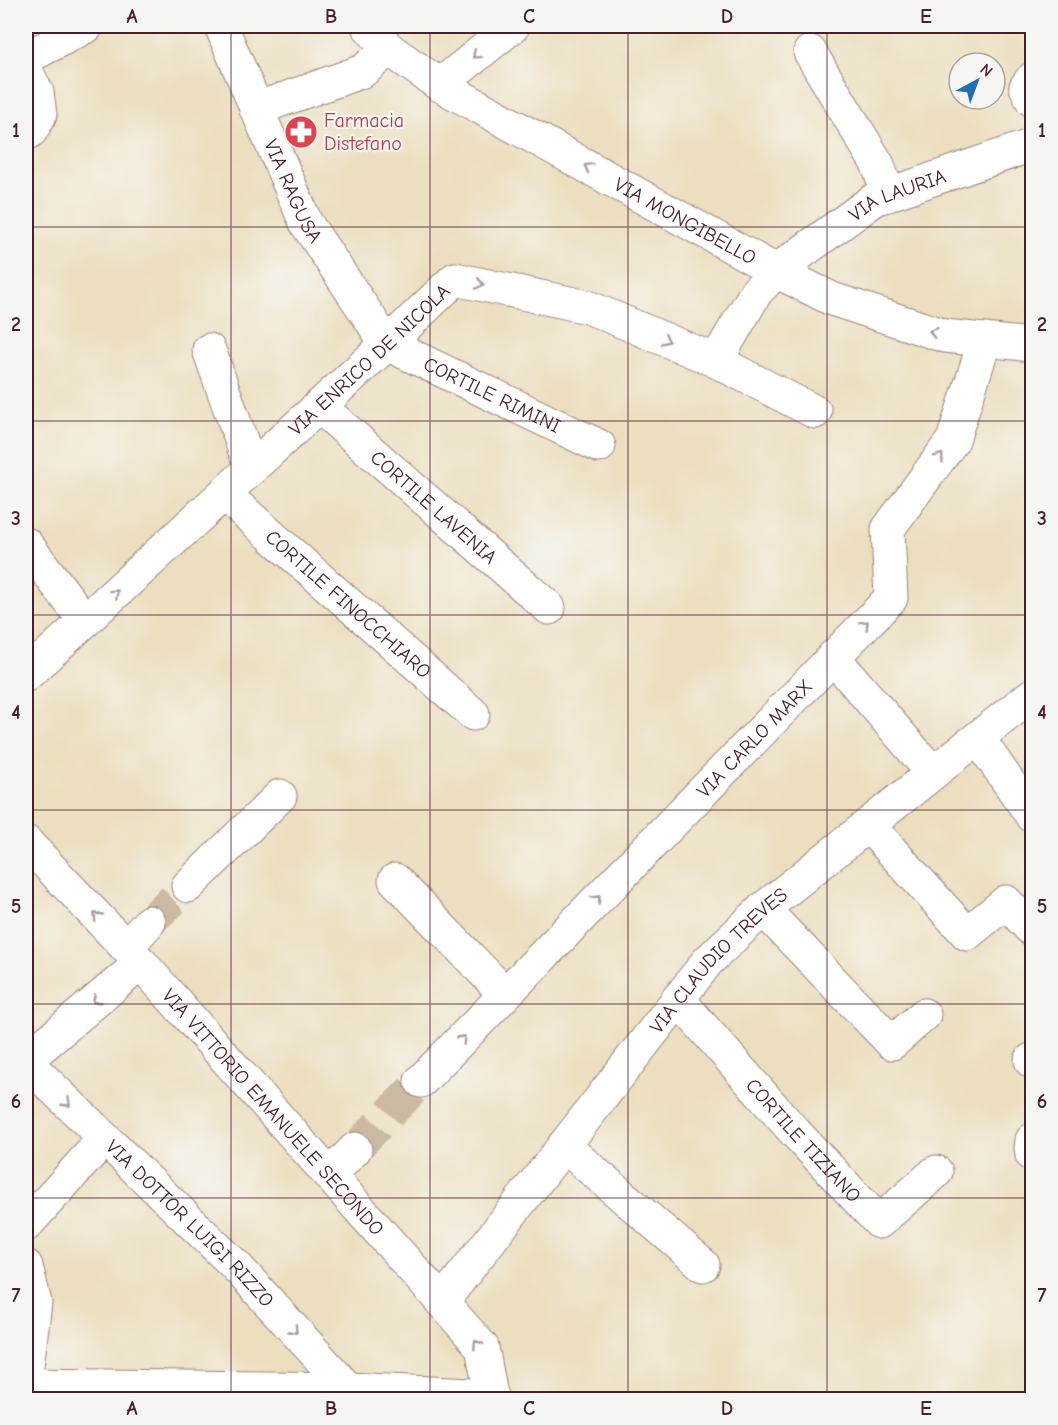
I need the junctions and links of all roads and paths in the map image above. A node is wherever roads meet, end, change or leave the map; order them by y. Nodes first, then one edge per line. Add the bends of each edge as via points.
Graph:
1 (87, 26) edge
2 (221, 26) edge
3 (513, 26) edge
4 (378, 37) edge
5 (810, 52) dead end
6 (26, 58) edge
7 (26, 71) edge
8 (1032, 79) edge
9 (440, 85) junction
10 (1032, 100) edge
11 (256, 109) junction
12 (26, 134) edge
13 (1032, 145) edge
14 (888, 195) junction
15 (776, 271) junction
16 (985, 340) junction
17 (387, 344) junction
18 (1032, 345) edge
19 (209, 350) dead end
20 (716, 361) junction
21 (319, 406) junction
22 (816, 412) dead end
23 (598, 446) dead end
24 (251, 468) junction
25 (224, 494) junction
26 (26, 544) edge
27 (549, 608) dead end
28 (84, 621) junction
29 (833, 657) junction
30 (26, 675) edge
31 (1032, 694) edge
32 (473, 714) dead end
33 (978, 738) junction
34 (933, 773) junction
35 (280, 796) dead end
36 (1032, 816) edge
37 (868, 825) junction
38 (26, 842) edge
39 (395, 880) dead end
40 (188, 886) tunnel mouth
41 (763, 909) junction
42 (149, 922) tunnel mouth
43 (1032, 930) edge
44 (134, 955) junction
45 (505, 994) junction
46 (678, 999) junction
47 (924, 1015) dead end
48 (26, 1061) edge
49 (421, 1081) tunnel mouth
50 (104, 1139) junction
51 (1032, 1140) edge
52 (564, 1146) junction
53 (355, 1149) tunnel mouth
54 (1032, 1155) edge
55 (936, 1172) dead end
56 (330, 1175) junction
57 (26, 1226) edge
58 (703, 1265) dead end
59 (26, 1266) edge
60 (442, 1302) junction
61 (36, 1386) edge
62 (348, 1389) junction
63 (418, 1396) edge
64 (495, 1398) edge

1 - 6 street
2 - 11 street, VIA RAGUSA
3 -> 9 street
4 - 9 street, VIA MONGIBELLO
4 - 11 street via 363,71
5 - 14 street via 878,165
7 - 12 street via 37,92 40,115
8 - 10 street via 1026,87
15 -> 9 street, VIA MONGIBELLO
11 - 17 street, VIA RAGUSA via 306,223
13 - 14 street, VIA LAURIA
14 - 15 street, VIA LAURIA via 875,199
16 -> 15 street, VIA MONGIBELLO via 945,336 832,299
15 - 20 street via 756,292
16 - 18 street, VIA MONGIBELLO
29 -> 16 street, VIA CARLO MARX via 891,598 888,529 953,440
17 -> 20 street, VIA ENRICO DE NICOLA via 455,279 588,307
17 - 21 street, VIA ENRICO DE NICOLA
17 - 23 street, CORTILE RIMINI
19 - 24 street
20 - 22 street
21 - 24 street, VIA ENRICO DE NICOLA
21 - 27 street, CORTILE LAVENIA
24 - 25 street, VIA ENRICO DE NICOLA
28 -> 25 street, VIA ENRICO DE NICOLA
25 - 32 street, CORTILE FINOCCHIARO
26 - 28 street
28 - 30 street, VIA ENRICO DE NICOLA
29 - 34 street
45 -> 29 street, VIA CARLO MARX
31 - 33 street, VIA CLAUDIO TREVES
33 - 34 street, VIA CLAUDIO TREVES
33 - 36 street
34 - 37 street, VIA CLAUDIO TREVES
35 - 40 street
37 - 41 street, VIA CLAUDIO TREVES
37 - 43 street via 967,934 1006,902
44 -> 38 street, VIA VITTORIO EMANUELE SECONDO
39 - 45 street
41 - 46 street, VIA CLAUDIO TREVES via 708,961
41 - 47 street via 892,1043
42 - 44 street
44 -> 48 street
44 - 56 street, VIA VITTORIO EMANUELE SECONDO
49 -> 45 street, VIA CARLO MARX
46 - 52 street, VIA CLAUDIO TREVES
46 - 55 street, CORTILE TIZIANO via 879,1222
48 -> 50 street, VIA DOTTOR LUIGI RIZZO
50 - 57 street
50 -> 62 street, VIA DOTTOR LUIGI RIZZO via 236,1266
51 - 54 street
52 - 58 street
52 - 60 street, VIA CLAUDIO TREVES
53 - 56 street
56 - 60 street, VIA VITTORIO EMANUELE SECONDO
59 - 61 street via 35,1303
64 -> 60 street, VIA VITTORIO EMANUELE SECONDO via 482,1347
61 - 62 street
62 - 63 street
63 - 64 street

